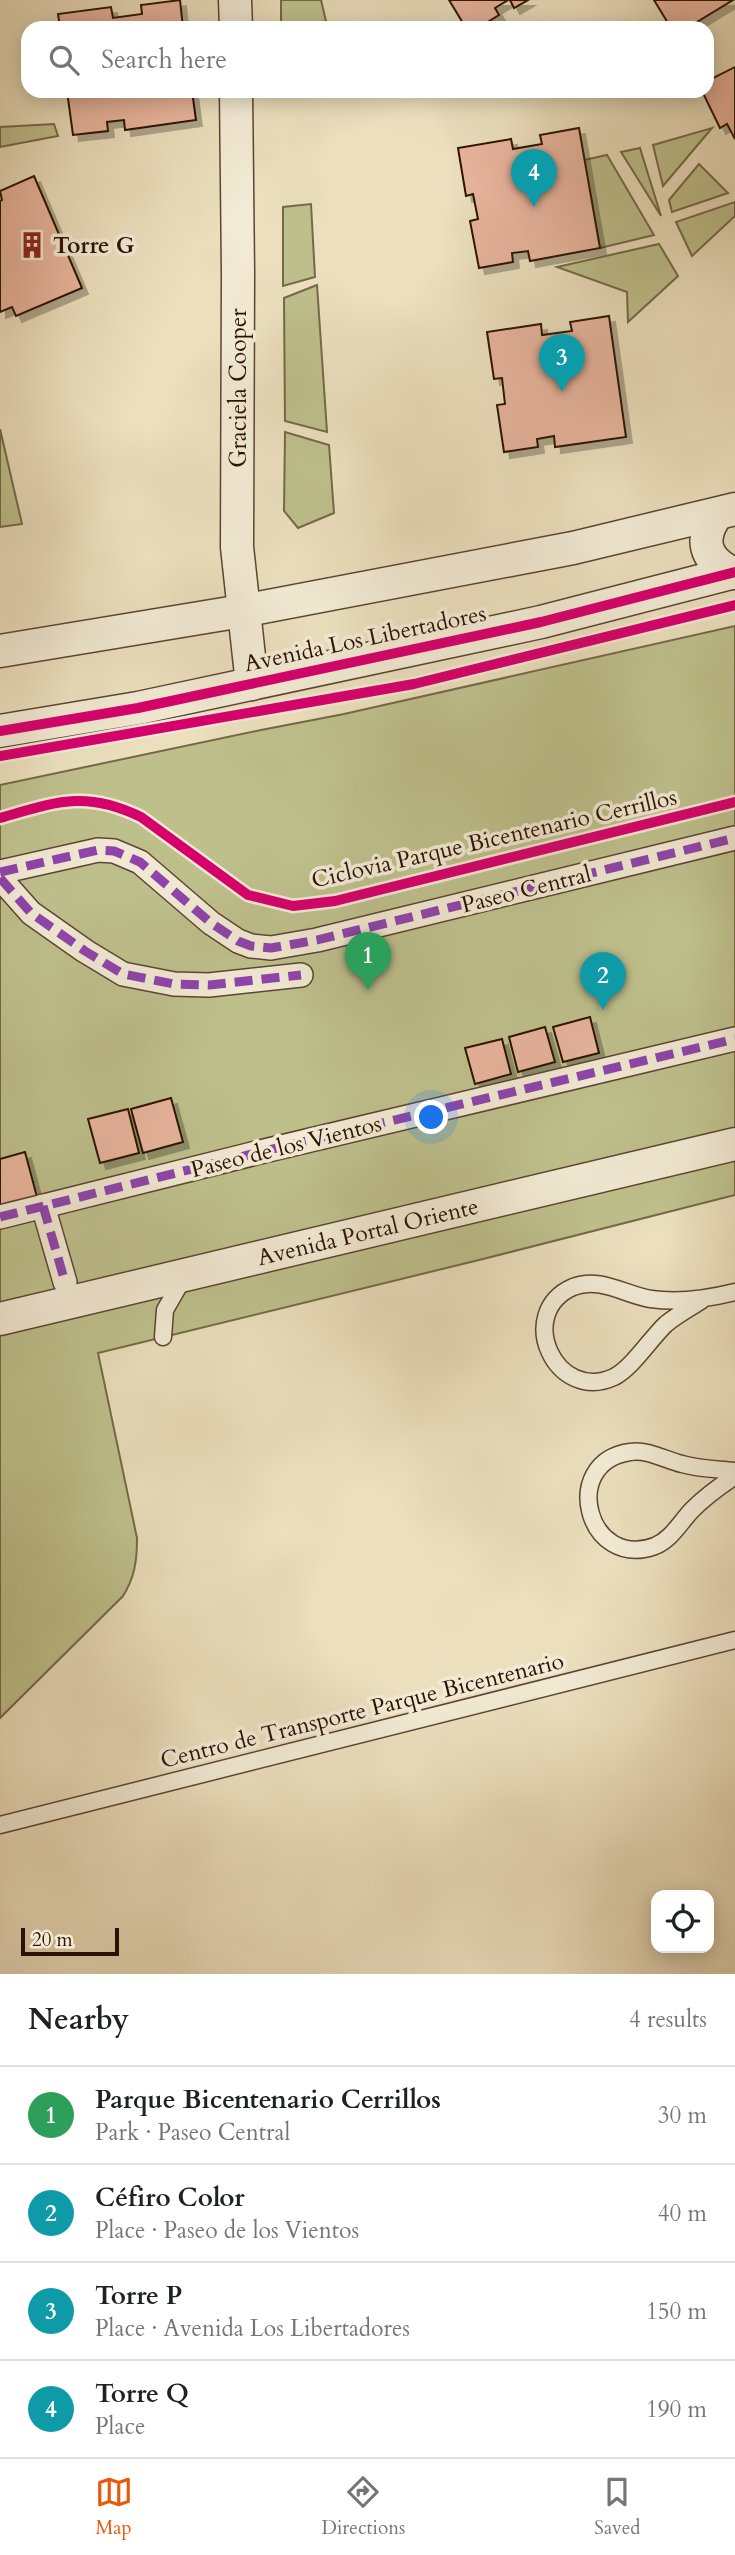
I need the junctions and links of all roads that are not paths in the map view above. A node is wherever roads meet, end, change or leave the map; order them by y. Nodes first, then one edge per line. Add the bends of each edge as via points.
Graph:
1 (235, 0) edge
2 (236, 21) edge
3 (236, 98) edge
4 (726, 511) edge
5 (733, 572) edge
6 (242, 611) junction
7 (0, 651) edge
8 (252, 684) junction
9 (0, 730) edge
10 (735, 838) edge
11 (0, 872) edge
12 (0, 878) edge
13 (301, 975) dead end
14 (735, 1039) edge
15 (735, 1144) edge
16 (43, 1206) junction
17 (0, 1217) edge
18 (185, 1275) junction
19 (65, 1282) dead end
20 (735, 1292) edge
21 (702, 1300) junction
22 (0, 1319) edge
23 (163, 1337) dead end
24 (735, 1473) edge
25 (735, 1640) edge
26 (0, 1825) edge

1 - 2 street
3 - 6 street, Graciela Cooper via 237,547
4 - 5 street via 708,526 706,538 708,553 717,566
4 - 6 street via 573,548
5 - 8 street, Avenida Los Libertadores via 541,622
6 - 7 street
6 - 8 street, Graciela Cooper
8 - 9 street, Avenida Los Libertadores
10 - 11 street, Paseo Central via 271,948 238,941 140,862 114,851 98,850
12 - 13 street via 31,913 123,974 209,985
14 - 16 street, Paseo de los Vientos
15 - 18 street, Avenida Portal Oriente
16 - 17 street, Paseo de los Vientos
16 - 19 street
18 - 22 street, Avenida Portal Oriente
18 - 23 lane via 164,1310
20 - 21 lane
21 - 21 lane via 651,1299 602,1284 572,1287 550,1308 544,1338 548,1353 569,1375 584,1381 614,1377 667,1324
24 - 24 lane via 646,1452 616,1456 594,1477 588,1506 592,1521 607,1539 627,1548 658,1545
25 - 26 lane, Centro de Transporte Parque Bicentenario

